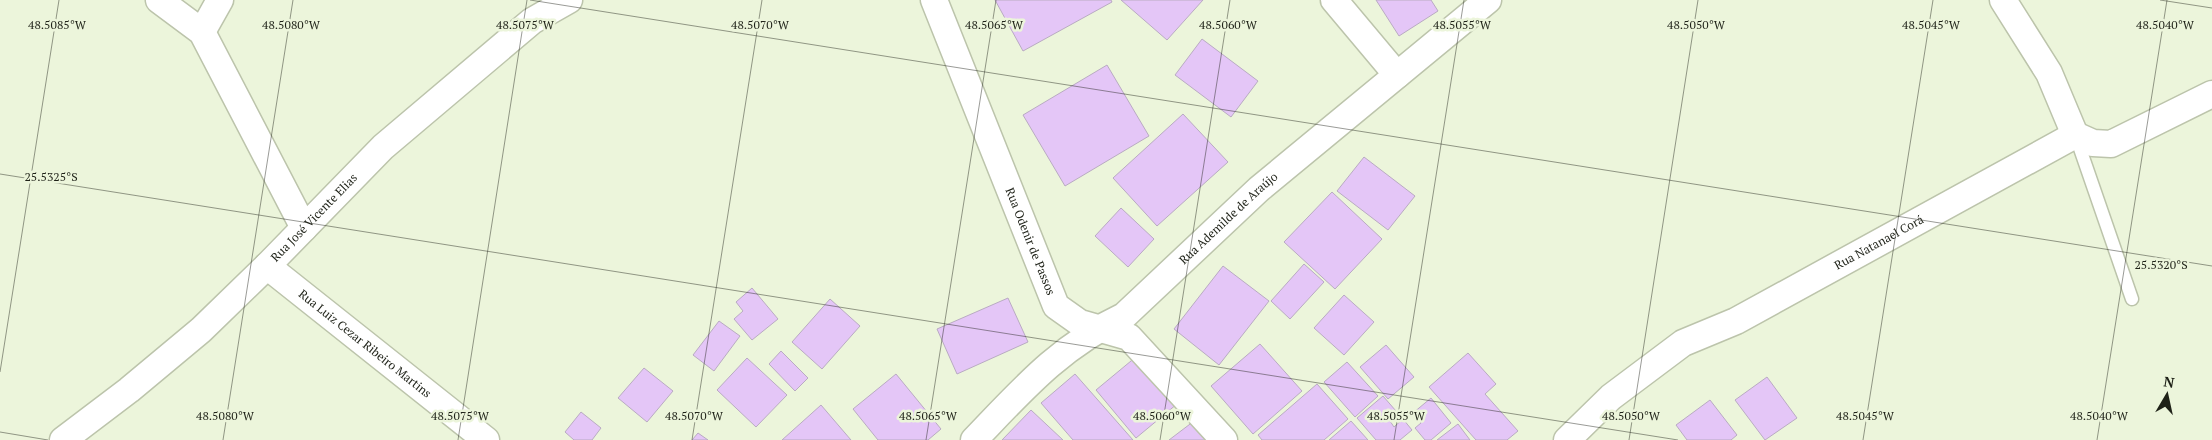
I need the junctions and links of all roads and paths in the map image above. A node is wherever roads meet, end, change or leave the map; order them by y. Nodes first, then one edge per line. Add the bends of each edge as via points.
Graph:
1 (159, 0) edge
2 (220, 0) edge
3 (569, 0) edge
4 (934, 0) edge
5 (1334, 0) edge
6 (1488, 0) edge
7 (2003, 0) edge
8 (202, 32) junction
9 (1397, 75) junction
10 (2212, 94) edge
11 (2075, 135) junction
12 (304, 228) junction
13 (267, 266) junction
14 (2132, 299) dead end
15 (1099, 328) junction
16 (63, 440) edge
17 (486, 440) edge
18 (974, 440) edge
19 (1224, 440) edge
20 (1567, 440) edge

1 - 8 street
2 - 8 street
3 - 12 street, Rua José Vicente Elias via 532,21 383,147
4 - 15 street, Rua Odenir de Passos via 1056,306 1080,323
5 - 9 street
6 - 9 street, Rua Ademilde de Araújo
7 - 11 street via 2049,73
8 - 12 street
9 - 15 street, Rua Ademilde de Araújo via 1259,189 1124,316
10 - 11 street via 2111,144 2093,143
11 - 14 lane
11 - 20 street, Rua Natanael Corá via 1736,321 1683,343 1611,397
12 - 13 street, Rua José Vicente Elias
13 - 16 street, Rua José Vicente Elias via 200,330
13 - 17 street, Rua Luiz Cezar Ribeiro Martins
15 - 18 street, Rua Ademilde de Araújo via 1074,343 1041,371
15 - 19 street, Rua Odenir de Passos via 1129,338

